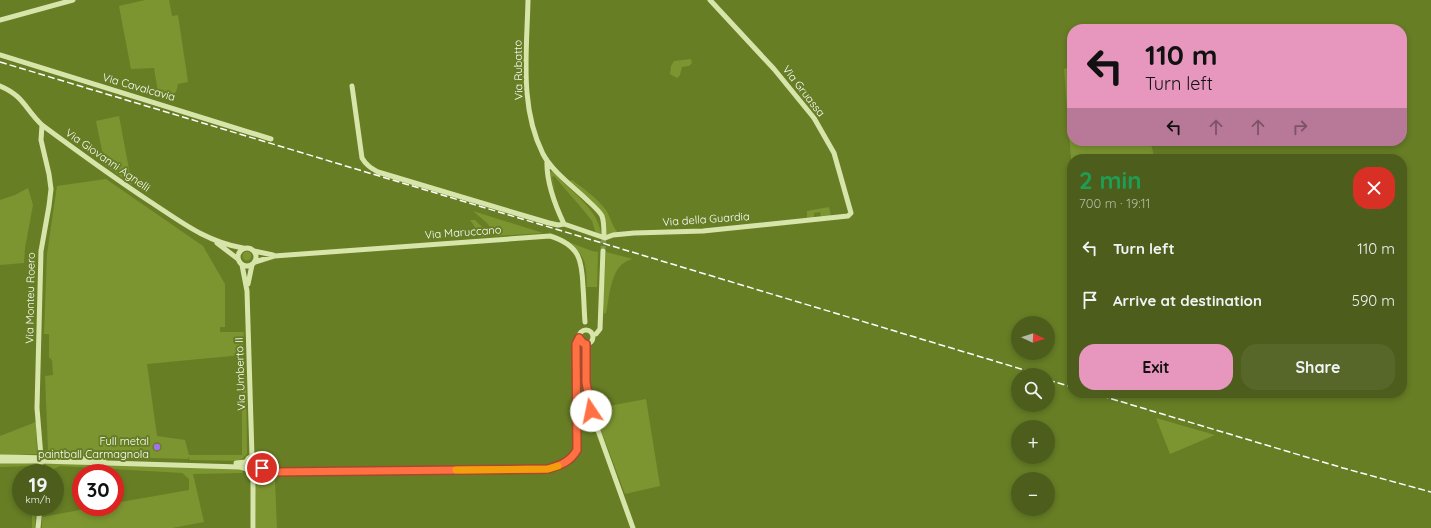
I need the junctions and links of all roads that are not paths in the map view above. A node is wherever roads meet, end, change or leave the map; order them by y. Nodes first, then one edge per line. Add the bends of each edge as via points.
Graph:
1 (73, 0) edge
2 (528, 0) edge
3 (710, 0) edge
4 (0, 20) edge
5 (0, 55) edge
6 (0, 86) edge
7 (352, 86) dead end
8 (42, 125) junction
9 (271, 139) dead end
10 (547, 160) junction
11 (851, 214) joint
12 (564, 224) junction
13 (604, 234) tunnel mouth
14 (213, 240) junction
15 (243, 248) junction
16 (254, 251) junction
17 (603, 251) tunnel mouth
18 (274, 256) junction
19 (238, 259) junction
20 (253, 264) junction
21 (242, 265) junction
22 (248, 291) junction
23 (585, 322) dead end
24 (592, 335) junction
25 (579, 338) junction
26 (586, 344) junction
27 (252, 456) junction
28 (0, 457) edge
29 (41, 459) junction
30 (0, 461) edge
31 (246, 462) junction
32 (41, 464) edge
33 (262, 468) junction
34 (247, 469) junction
35 (253, 472) junction
36 (39, 516) edge
37 (38, 528) edge
38 (253, 528) edge
39 (634, 528) edge

1 - 4 street
2 - 10 street, Via Rubatto via 527,98 537,138
3 - 11 street, Via Gruassa via 774,69 814,118 834,152
5 - 9 street, Via Cavalcavia
6 - 8 street, Via Giovanni Agnelli via 24,102
7 - 12 street, Via della Guardia via 365,164 378,172 549,223
8 - 14 street, Via Giovanni Agnelli via 109,174 198,233
8 - 29 street, Via Monteu Roero via 41,140 51,189 40,251 37,408
10 - 12 street via 549,182
10 - 13 street, Via Rubatto via 598,210
11 - 12 street, Via della Guardia via 728,229 634,233 604,238
14 - 15 street, Via Giovanni Agnelli
14 - 19 street, Via Giovanni Agnelli
15 - 16 street
15 - 19 street
16 - 18 street, Via Maruccano
16 - 20 street via 257,257
17 - 24 street via 600,329
18 - 20 street, Via Maruccano
18 - 23 street, Via Maruccano via 550,236 568,244 576,251 581,262
19 - 21 street
20 - 21 street
20 - 22 street, Via Umberto II
21 - 22 street, Via Umberto II
22 - 27 street, Via Umberto II
24 - 25 street via 585,330
24 - 26 street via 590,343
25 - 26 street
25 - 33 street via 576,344 577,450 561,465 548,469 273,472
26 - 39 street via 586,382 591,411
27 - 31 street
27 - 33 street via 259,458
28 - 29 street
29 - 30 street
29 - 31 street
29 - 32 street, Via Monteu Roero
29 - 34 street
31 - 34 street
33 - 35 street
34 - 35 street
35 - 38 street
36 - 37 street

